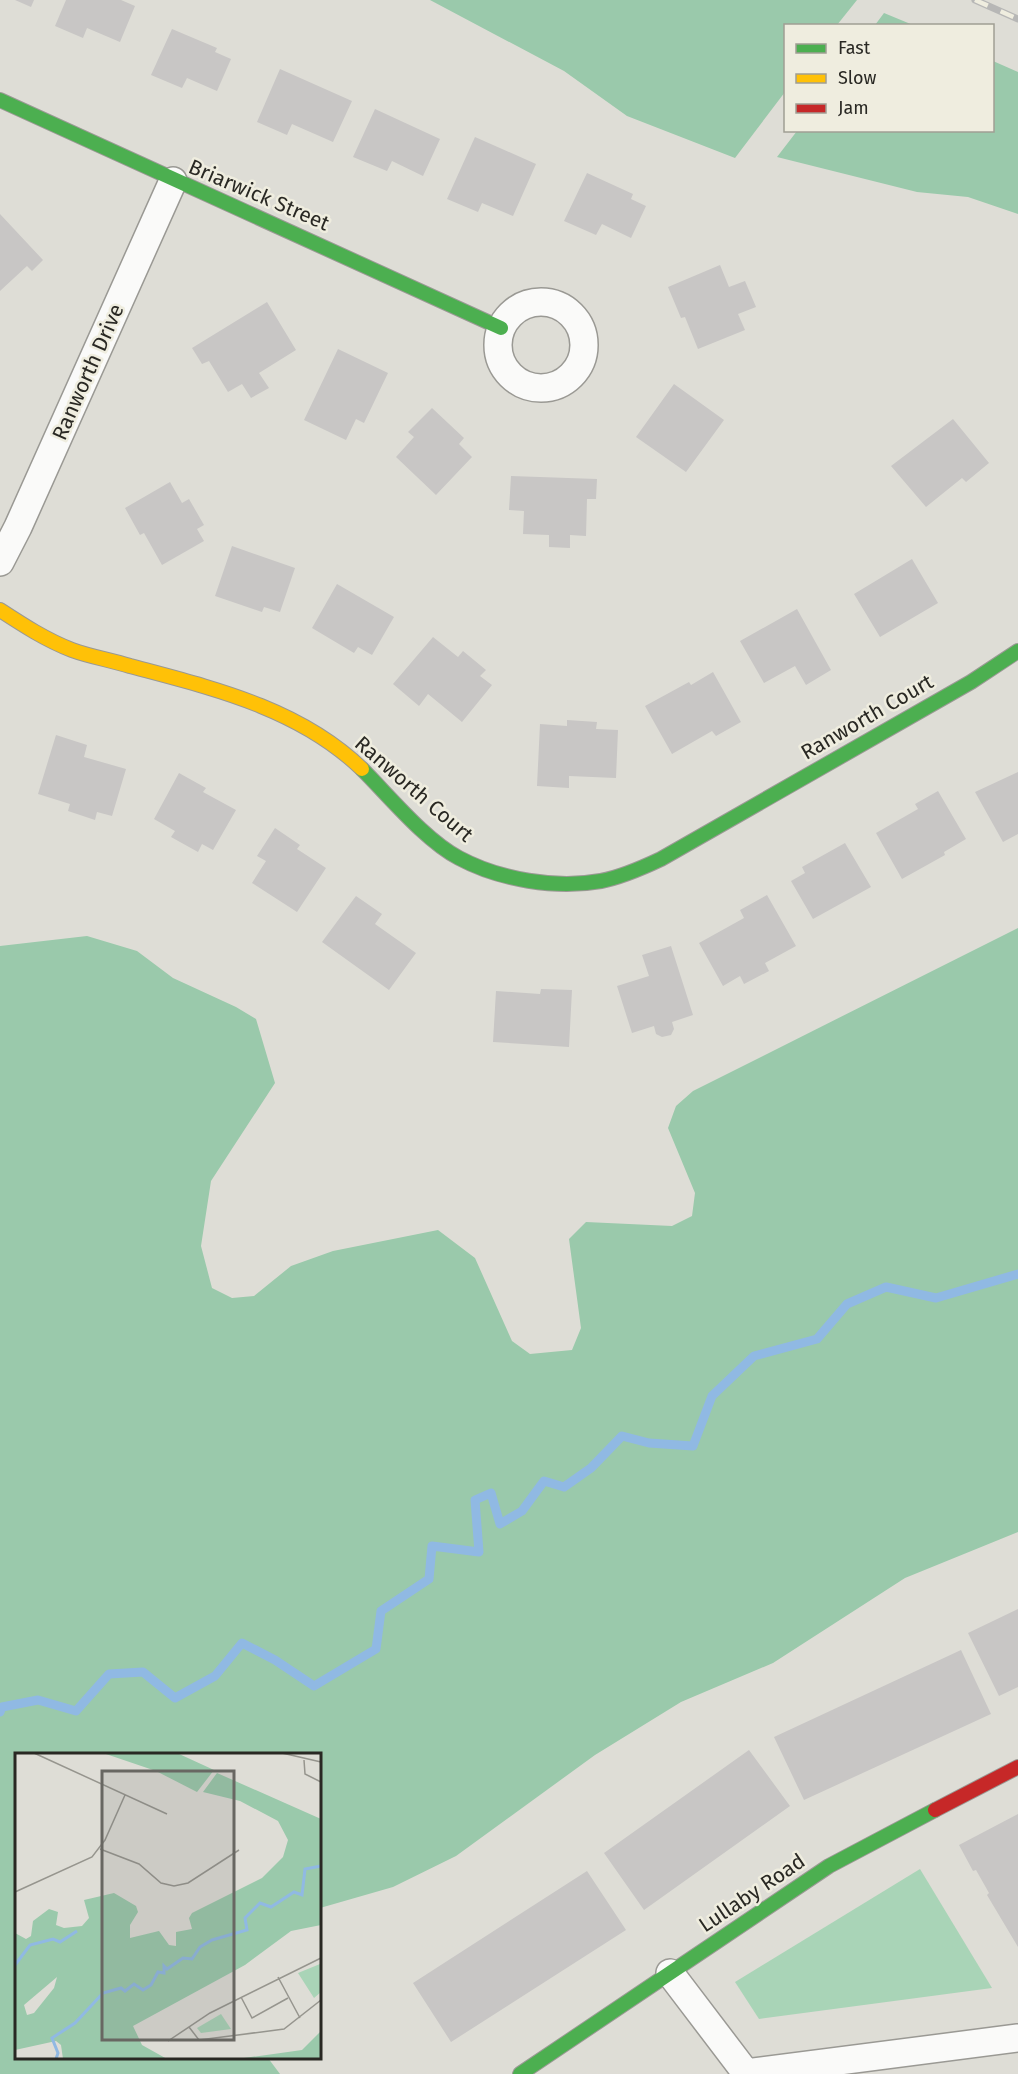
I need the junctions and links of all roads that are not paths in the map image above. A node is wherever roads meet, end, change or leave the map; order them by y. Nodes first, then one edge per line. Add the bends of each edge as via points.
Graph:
1 (0, 100) edge
2 (173, 181) junction
3 (501, 328) dead end
4 (0, 561) edge
5 (0, 610) edge
6 (1018, 651) edge
7 (1018, 1767) edge
8 (670, 1973) junction
9 (1018, 2038) edge
10 (520, 2074) edge

1 - 2 street, Briarwick Street
2 - 3 street, Briarwick Street
2 - 4 street, Ranworth Drive
5 - 6 street, Ranworth Court via 73,650 204,684 283,716 349,757 458,858 504,875 552,884 601,881 661,859 971,682
7 - 8 street, Lullaby Road via 829,1866
8 - 9 street via 746,2073
8 - 10 street, Lullaby Road

